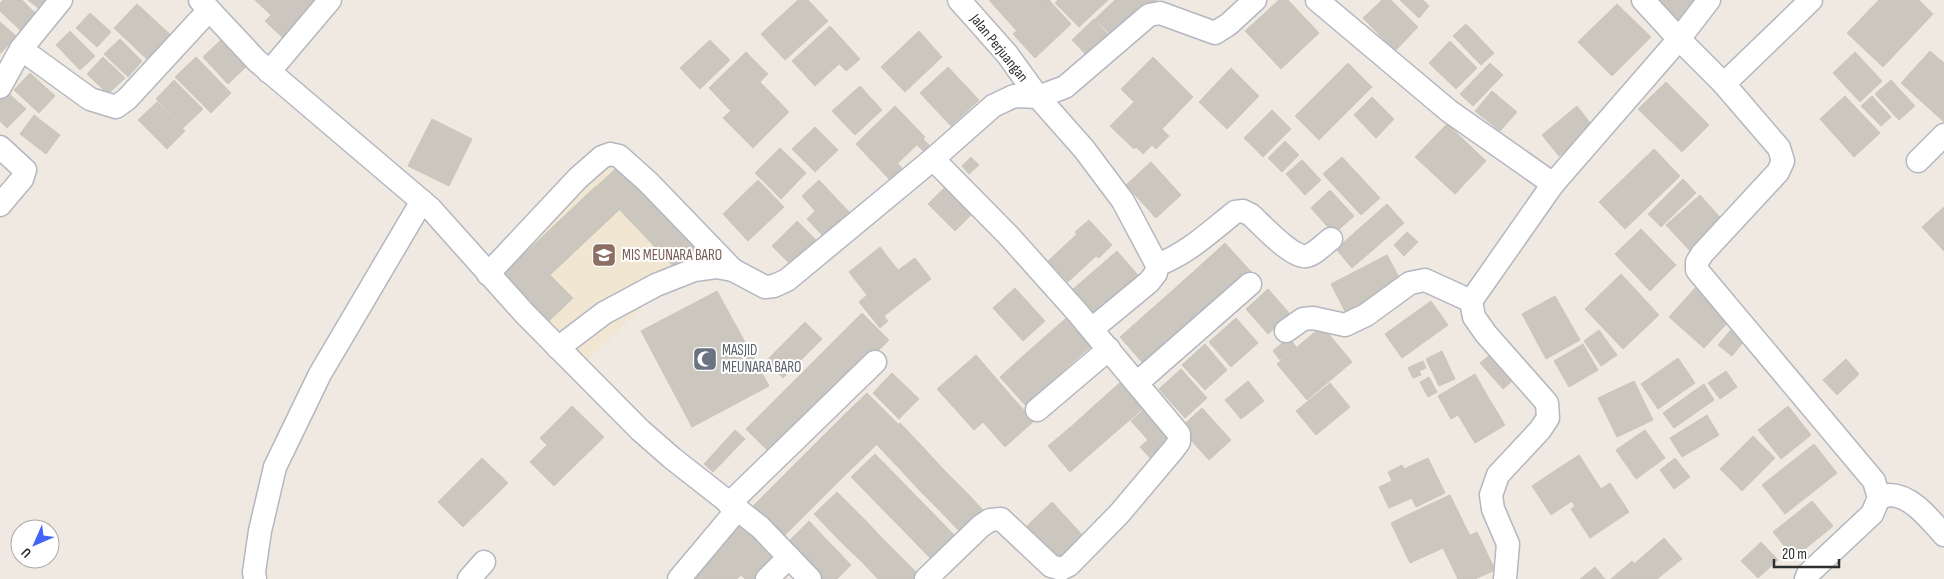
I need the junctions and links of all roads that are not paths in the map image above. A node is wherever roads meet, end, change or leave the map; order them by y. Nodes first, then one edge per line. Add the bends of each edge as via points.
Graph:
1 (61, 0) edge
2 (330, 0) edge
3 (959, 0) edge
4 (1255, 0) edge
5 (1317, 0) edge
6 (1643, 0) edge
7 (1709, 0) edge
8 (1811, 0) edge
9 (205, 5) edge
10 (1679, 40) junction
11 (21, 49) junction
12 (269, 72) junction
13 (1724, 84) junction
14 (0, 87) edge
15 (1038, 98) junction
16 (1944, 135) edge
17 (0, 147) edge
18 (933, 159) junction
19 (1918, 161) dead end
20 (1553, 184) junction
21 (0, 205) edge
22 (432, 212) junction
23 (1331, 239) dead end
24 (1157, 265) junction
25 (733, 270) junction
26 (488, 274) junction
27 (1250, 284) dead end
28 (1471, 301) junction
29 (1092, 329) junction
30 (1286, 331) dead end
31 (558, 348) junction
32 (1109, 349) junction
33 (875, 362) dead end
34 (1137, 383) junction
35 (1037, 410) dead end
36 (1879, 498) junction
37 (733, 507) junction
38 (1944, 535) edge
39 (789, 557) junction
40 (484, 562) dead end
41 (255, 579) edge
42 (469, 579) edge
43 (679, 579) edge
44 (767, 579) edge
45 (810, 579) edge
46 (926, 579) edge
47 (1505, 579) edge
48 (1806, 579) edge

1 - 11 street
2 - 12 street
3 - 15 street, Jalan Perjuangan via 1007,54
4 - 15 street via 1215,33 1160,13 1150,15 1065,87
5 - 20 street via 1448,111
6 - 10 street
7 - 10 street
8 - 13 street
9 - 11 street via 127,99 116,107 90,99
9 - 12 street
10 - 13 street
10 - 20 street
11 - 14 street
12 - 22 street
13 - 36 street via 1779,148 1782,161 1778,172 1702,254 1697,270 1874,481
15 - 18 street via 1014,96 993,106
15 - 24 street, Jalan Perjuangan via 1084,149 1123,201
16 - 19 street
17 - 21 street via 25,170 22,179
18 - 25 street via 787,280 765,287
18 - 29 street via 1009,236
20 - 28 street
22 - 26 street
22 - 41 street via 320,374 275,467 260,531
23 - 24 street via 1308,256 1301,257 1243,210 1235,212 1173,259
24 - 29 street via 1156,273 1149,282
25 - 26 street via 648,182 619,156 610,154 578,178
25 - 31 street via 716,266 694,270 656,285 604,313
26 - 31 street
27 - 34 street
28 - 30 street via 1425,280 1410,283 1366,315 1344,325 1303,319
28 - 47 street via 1474,317 1486,334 1547,403 1548,418 1498,475 1491,495 1493,509 1508,544
29 - 32 street
31 - 37 street via 640,430
32 - 34 street
32 - 35 street
33 - 37 street
34 - 46 street via 1179,434 1179,442 1119,514 1069,564 1061,569 1051,566 1001,519 990,520
36 - 38 street via 1890,495 1906,499
36 - 48 street via 1872,514
37 - 39 street via 760,527
37 - 43 street
39 - 44 street
39 - 45 street
40 - 42 street

